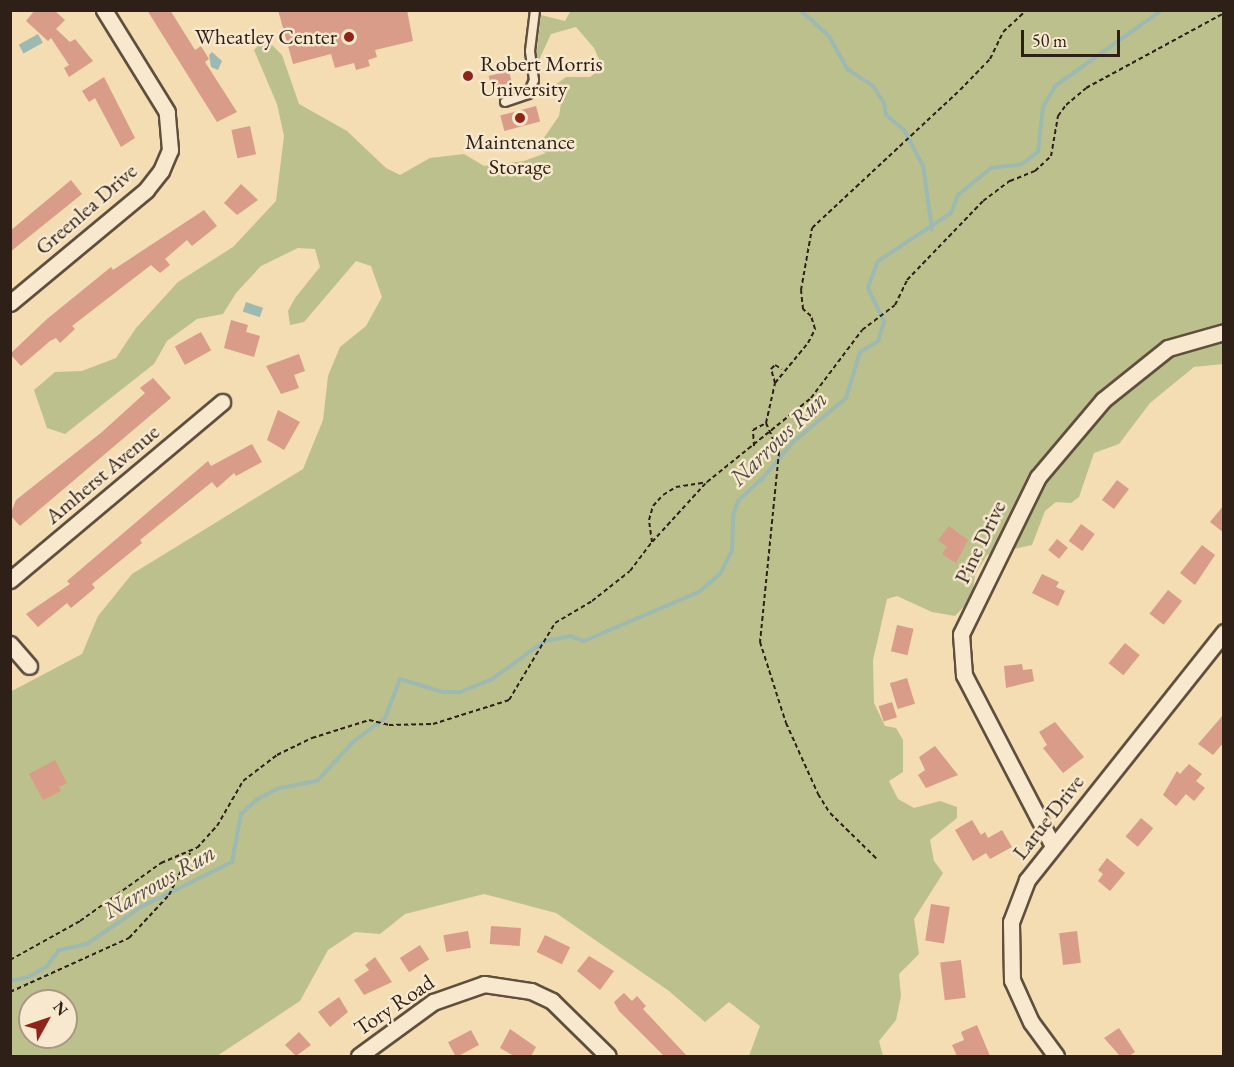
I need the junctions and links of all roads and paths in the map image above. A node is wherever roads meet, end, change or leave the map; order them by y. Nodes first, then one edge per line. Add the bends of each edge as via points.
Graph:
1 (104, 10) edge
2 (535, 10) edge
3 (1028, 10) edge
4 (1224, 13) edge
5 (505, 102) dead end
6 (10, 303) edge
7 (1224, 332) edge
8 (783, 371) junction
9 (775, 383) junction
10 (222, 402) dead end
11 (766, 423) junction
12 (772, 430) junction
13 (754, 446) junction
14 (707, 482) junction
15 (652, 543) junction
16 (10, 580) edge
17 (1224, 632) edge
18 (10, 644) edge
19 (29, 666) dead end
20 (1053, 846) junction
21 (190, 853) junction
22 (877, 859) dead end
23 (10, 960) edge
24 (10, 992) edge
25 (359, 1056) edge
26 (608, 1056) edge
27 (1056, 1056) edge

1 - 6 street, Greenlea Drive via 164,106 171,124 170,150 161,171 146,190
2 - 5 lane via 530,51 534,80 528,94
3 - 8 path via 1003,32 990,59 960,90 903,140 866,182 812,228 801,290 803,309 811,316 815,329 808,344
4 - 12 path via 1086,88 1066,105 1059,116 1051,156 1035,171 983,201 907,280 895,305 862,330 812,398
7 - 20 street, Pine Drive via 1168,348 1103,400 1038,477 961,634 964,675
8 - 9 path
8 - 9 path via 780,366 771,369
9 - 11 path
10 - 16 street, Amherst Avenue
11 - 12 path
11 - 13 path via 753,430
12 - 13 path
12 - 22 path via 779,452 778,474 760,642 786,723 818,794 830,813
13 - 14 path
14 - 15 path
14 - 15 path via 676,487 653,506 649,520
15 - 21 path via 630,572 555,623 509,700 433,724 389,725 369,720 312,738 263,763 243,781 217,826
17 - 20 street, Larue Drive
18 - 19 street
20 - 27 street, Larue Drive via 1027,880 1011,922 1009,951 1012,980 1031,1022
21 - 23 path via 161,863 80,921
21 - 24 path via 179,882 129,938
25 - 26 street, Tory Road via 433,1002 484,984 531,991 552,1001

